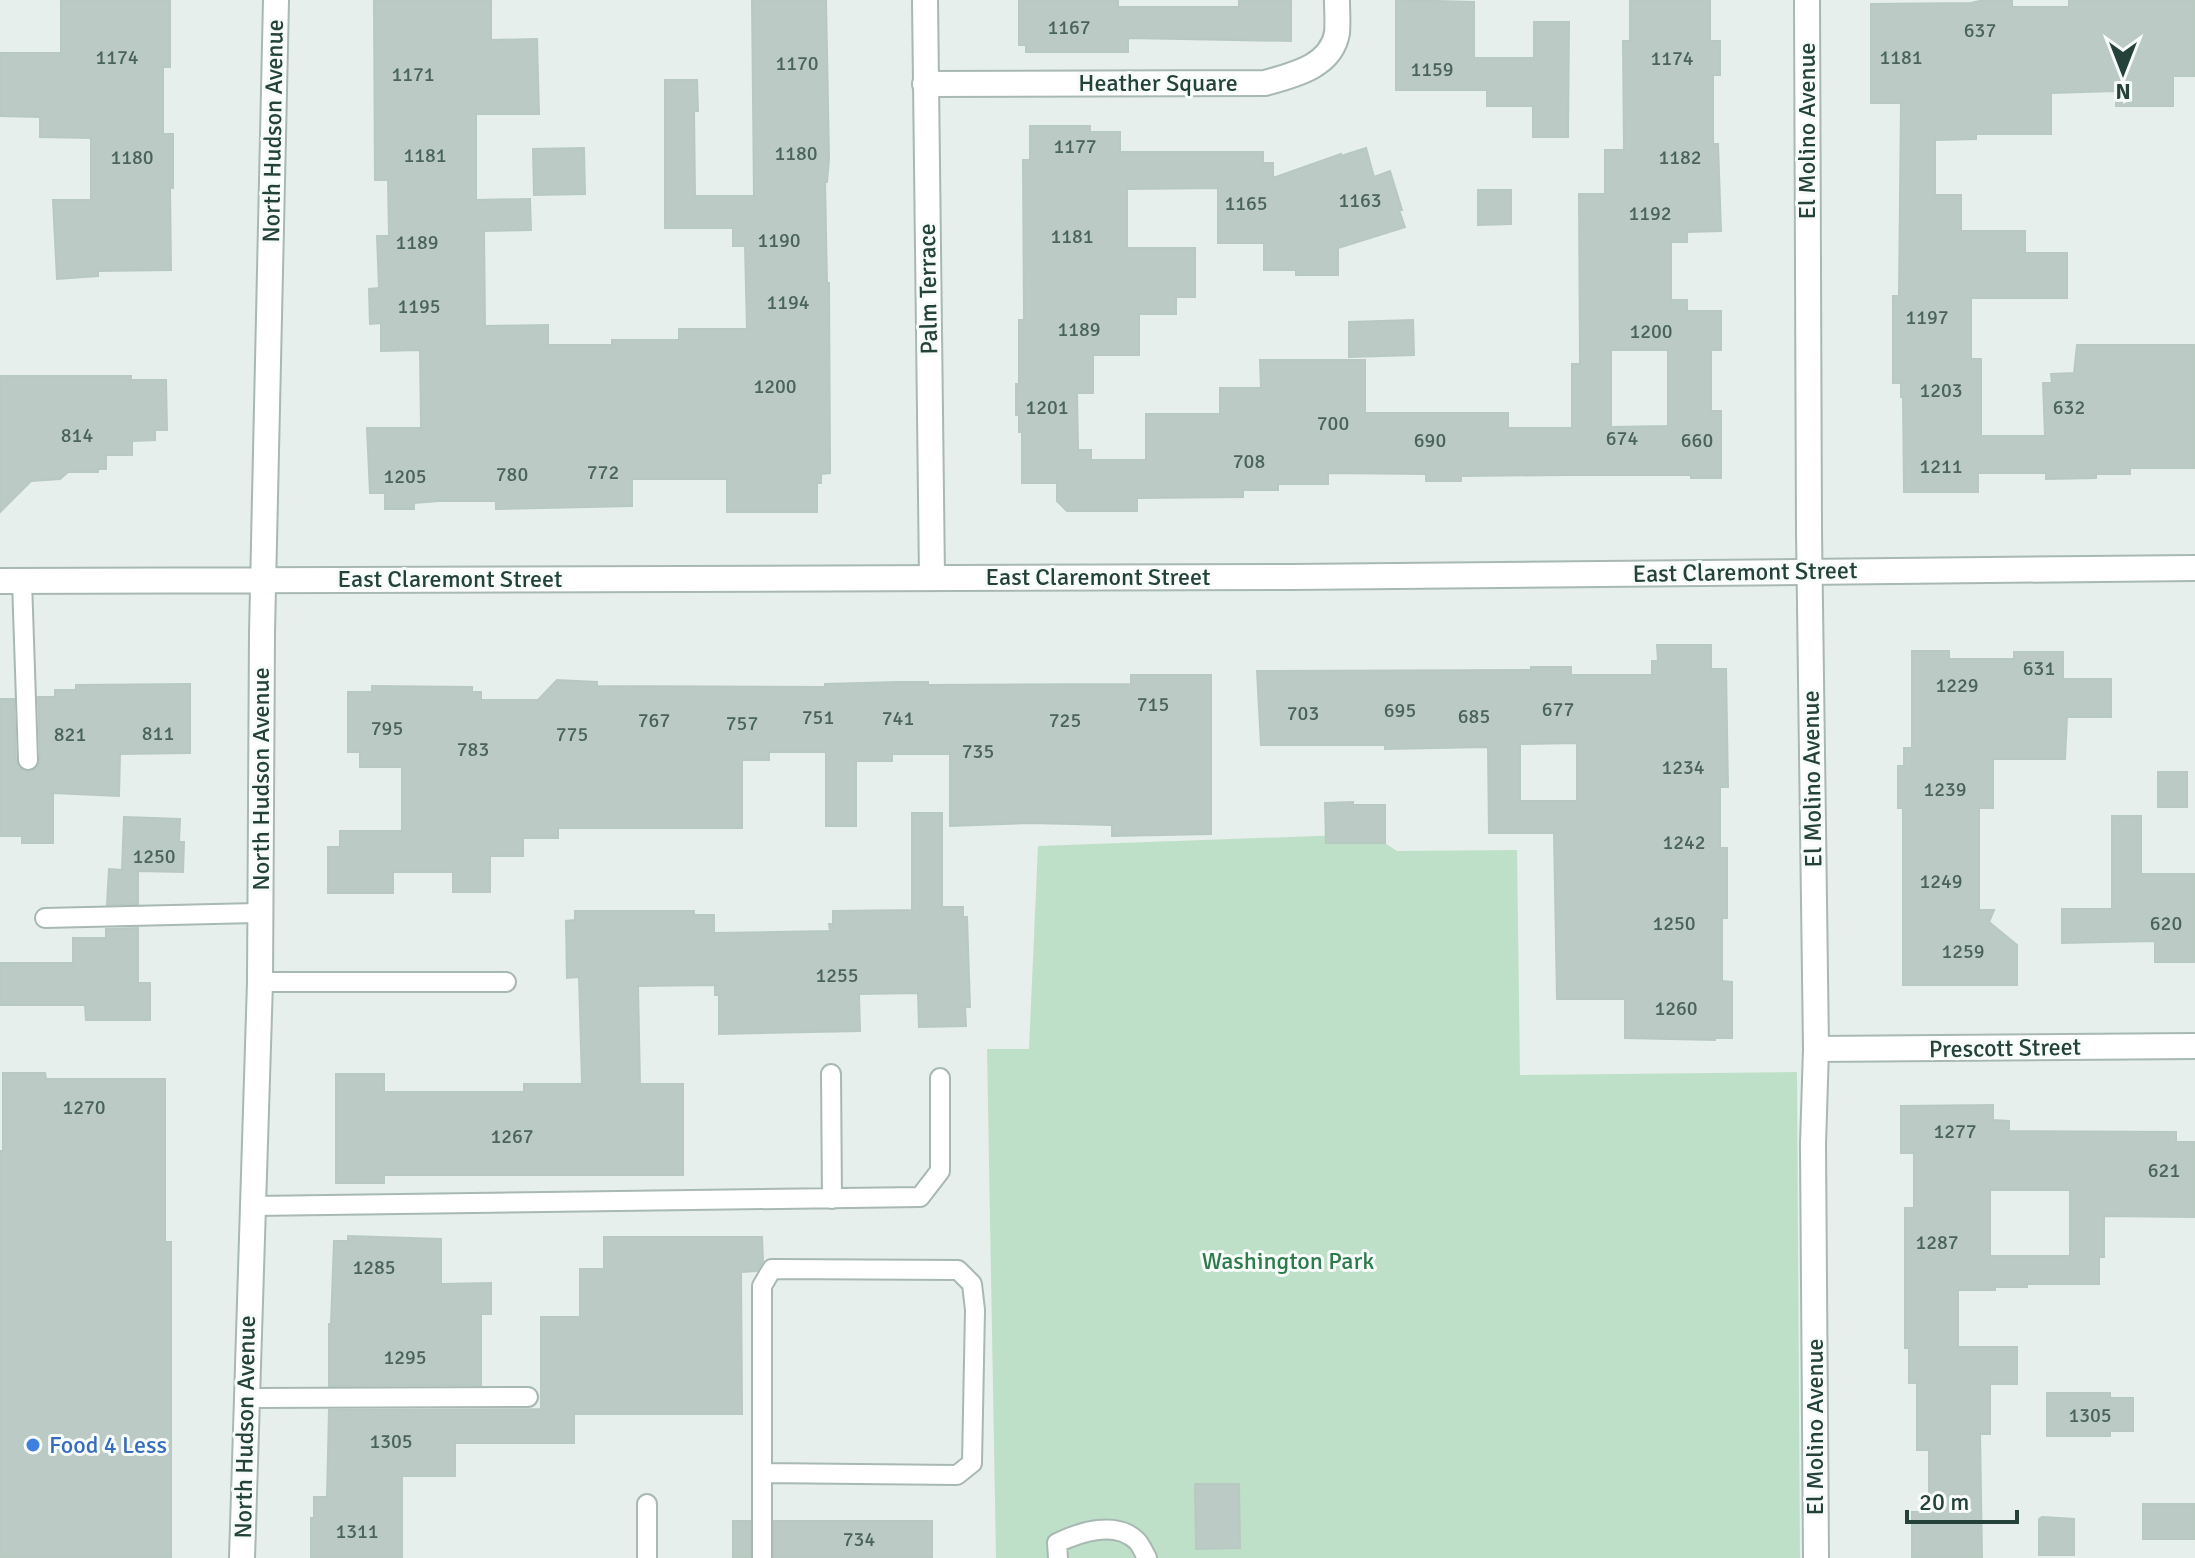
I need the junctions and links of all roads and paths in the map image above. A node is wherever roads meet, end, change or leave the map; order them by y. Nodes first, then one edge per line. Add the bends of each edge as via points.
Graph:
1 (276, 0) edge
2 (925, 0) edge
3 (1337, 0) edge
4 (1807, 0) edge
5 (925, 84) junction
6 (2195, 568) edge
7 (1810, 572) junction
8 (932, 578) junction
9 (264, 580) junction
10 (11, 581) edge
11 (28, 760) dead end
12 (260, 913) junction
13 (45, 918) dead end
14 (260, 982) junction
15 (506, 982) dead end
16 (2195, 1046) edge
17 (1816, 1049) junction
18 (831, 1074) dead end
19 (940, 1078) dead end
20 (832, 1199) junction
21 (251, 1206) junction
22 (528, 1397) dead end
23 (246, 1398) junction
24 (762, 1473) junction
25 (647, 1504) dead end
26 (242, 1558) edge
27 (647, 1558) edge
28 (762, 1558) edge
29 (1058, 1558) edge
30 (1147, 1558) edge
31 (1816, 1558) edge

1 - 9 street, North Hudson Avenue
2 - 5 street, Palm Terrace
3 - 5 street, Heather Square via 1337,35 1325,57 1303,73 1265,83
4 - 7 street, El Molino Avenue
5 - 8 street, Palm Terrace
6 - 7 street, East Claremont Street
7 - 8 street, East Claremont Street
7 - 17 street, El Molino Avenue
8 - 9 street, East Claremont Street
9 - 10 street, East Claremont Street
9 - 12 street, North Hudson Avenue
10 - 11 lane
12 - 13 lane
12 - 14 street, North Hudson Avenue
14 - 15 lane
14 - 21 street, North Hudson Avenue
16 - 17 street, Prescott Street
17 - 31 street, El Molino Avenue
18 - 20 lane
19 - 20 lane via 940,1171 920,1197
20 - 21 lane
21 - 23 street, North Hudson Avenue
22 - 23 lane
23 - 26 street, North Hudson Avenue
24 - 24 lane via 762,1286 772,1269 958,1270 972,1284 972,1463 957,1475
24 - 28 lane
25 - 27 lane
29 - 30 lane via 1057,1543 1094,1530 1137,1540

